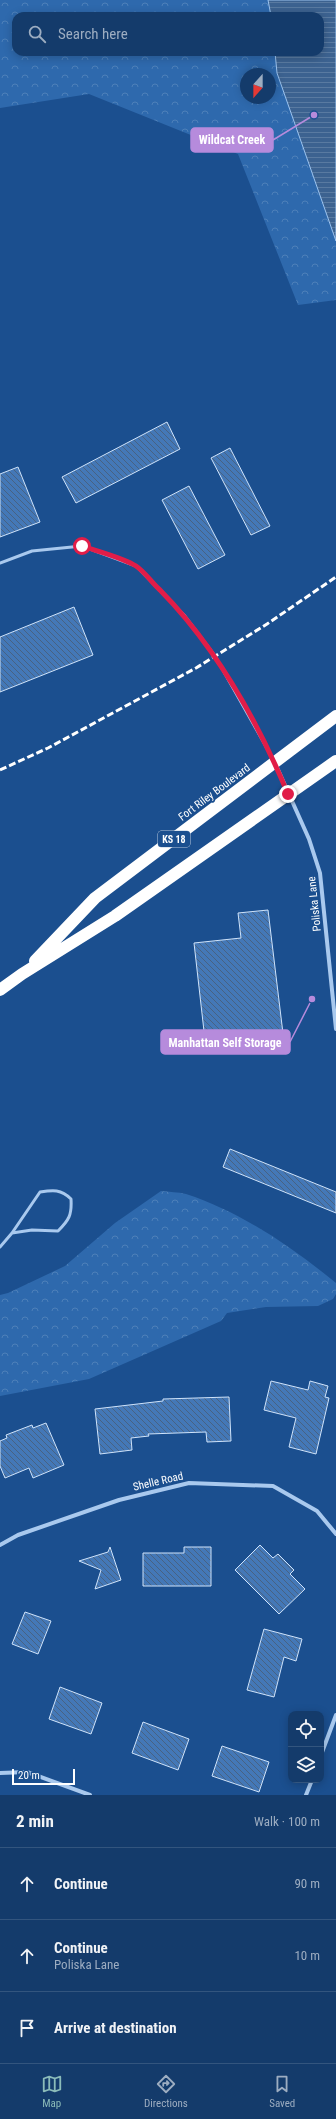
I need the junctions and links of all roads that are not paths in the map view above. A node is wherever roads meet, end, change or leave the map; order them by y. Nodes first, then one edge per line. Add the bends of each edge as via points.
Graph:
1 (0, 563) edge
2 (336, 716) edge
3 (336, 761) edge
4 (275, 763) junction
5 (288, 794) junction
6 (22, 974) junction
7 (0, 990) edge
8 (336, 1029) edge
9 (12, 1233) junction
10 (0, 1247) edge
11 (336, 1534) edge
12 (0, 1545) edge
13 (336, 1715) edge
14 (324, 1747) edge
15 (0, 1773) edge
16 (311, 1783) edge
17 (90, 1795) edge
18 (306, 1795) edge

1 - 4 lane via 32,551 82,546 136,566 184,615 215,656
2 - 4 highway, Fort Riley Boulevard / KS 18
3 - 5 highway, Fort Riley Boulevard / KS 18
4 - 5 street, Poliska Lane
4 - 6 highway, Fort Riley Boulevard / KS 18 via 95,898
5 - 6 highway, Fort Riley Boulevard / KS 18 via 115,916
5 - 8 street, Poliska Lane via 309,839 320,873
6 - 7 highway, Fort Riley Boulevard / KS 18
9 - 9 lane via 40,1192 64,1192 71,1199 72,1213 58,1231 32,1230
9 - 10 lane
11 - 12 street, Shelle Road via 317,1511 274,1486 189,1482 119,1500 18,1535
13 - 14 street
15 - 17 street via 27,1772
16 - 18 street

